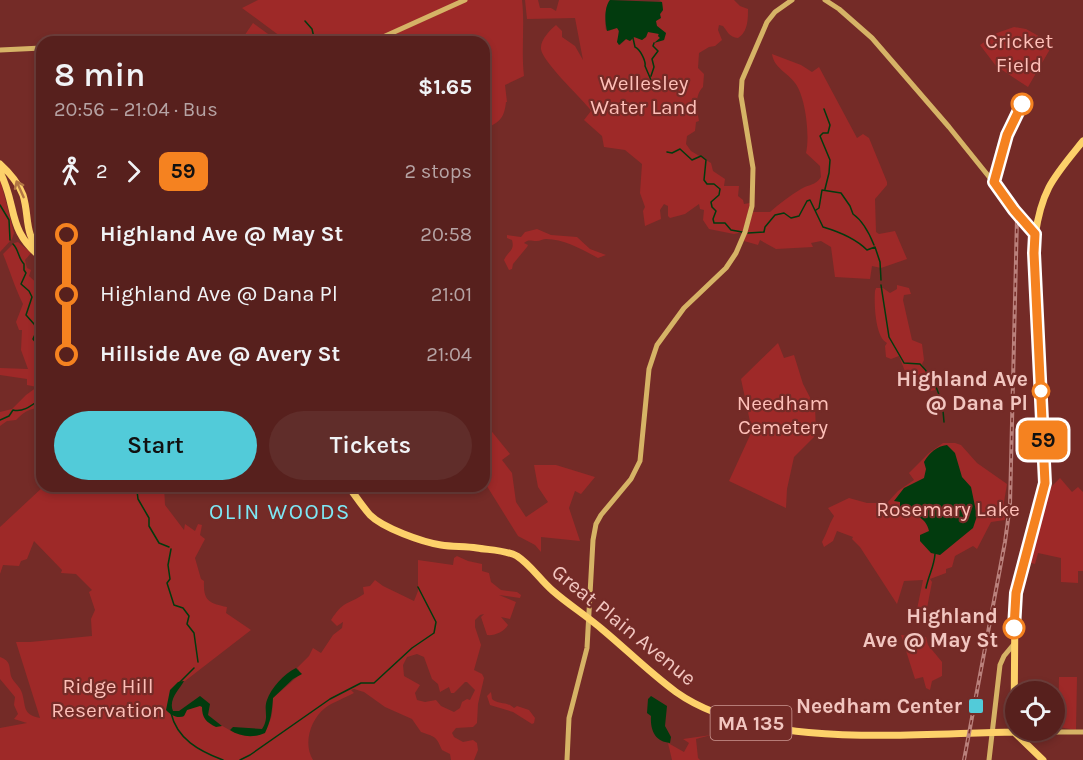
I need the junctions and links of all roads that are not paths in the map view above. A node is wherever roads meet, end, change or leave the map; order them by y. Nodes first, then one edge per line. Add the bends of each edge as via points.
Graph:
1 (465, 0) edge
2 (792, 0) edge
3 (825, 0) edge
4 (385, 36) edge
5 (36, 48) edge
6 (0, 50) edge
7 (1083, 141) edge
8 (0, 164) edge
9 (0, 172) edge
10 (26, 221) junction
11 (15, 223) junction
12 (1035, 234) junction
13 (28, 241) junction
14 (36, 248) edge
15 (36, 251) edge
16 (353, 492) edge
17 (590, 606) junction
18 (579, 611) junction
19 (590, 618) junction
20 (1010, 653) junction
21 (1011, 681) edge
22 (992, 732) junction
23 (1005, 732) edge
24 (1065, 732) edge
25 (1083, 732) edge
26 (1024, 742) edge
27 (567, 760) edge
28 (989, 760) edge
29 (1043, 760) edge

1 - 4 main road
2 - 17 main road via 768,21 742,80 753,168 748,222 727,267 681,311 654,352 641,461 601,515 594,533
3 - 12 main road via 872,38
5 - 6 main road
7 - 12 main road via 1047,188
10 -> 8 main road via 21,189
9 - 11 main road
10 - 11 main road via 20,218
10 - 13 main road
11 - 13 main road
12 - 20 main road via 1045,483 1015,598 1014,644
13 - 14 main road
13 - 15 main road
16 - 18 main road, Great Plain Avenue / MA 135 via 371,516 409,535 441,545 514,555
17 - 18 main road via 587,611
17 - 19 main road
18 - 19 main road, Great Plain Avenue / MA 135
19 - 22 main road, Great Plain Avenue / MA 135 via 677,692 744,722 863,735
19 - 27 main road via 585,661 569,718
20 - 21 main road
20 - 22 main road via 1000,667
22 - 23 main road, Great Plain Avenue
22 - 28 main road
24 - 25 main road, Great Plain Avenue
26 - 29 main road

